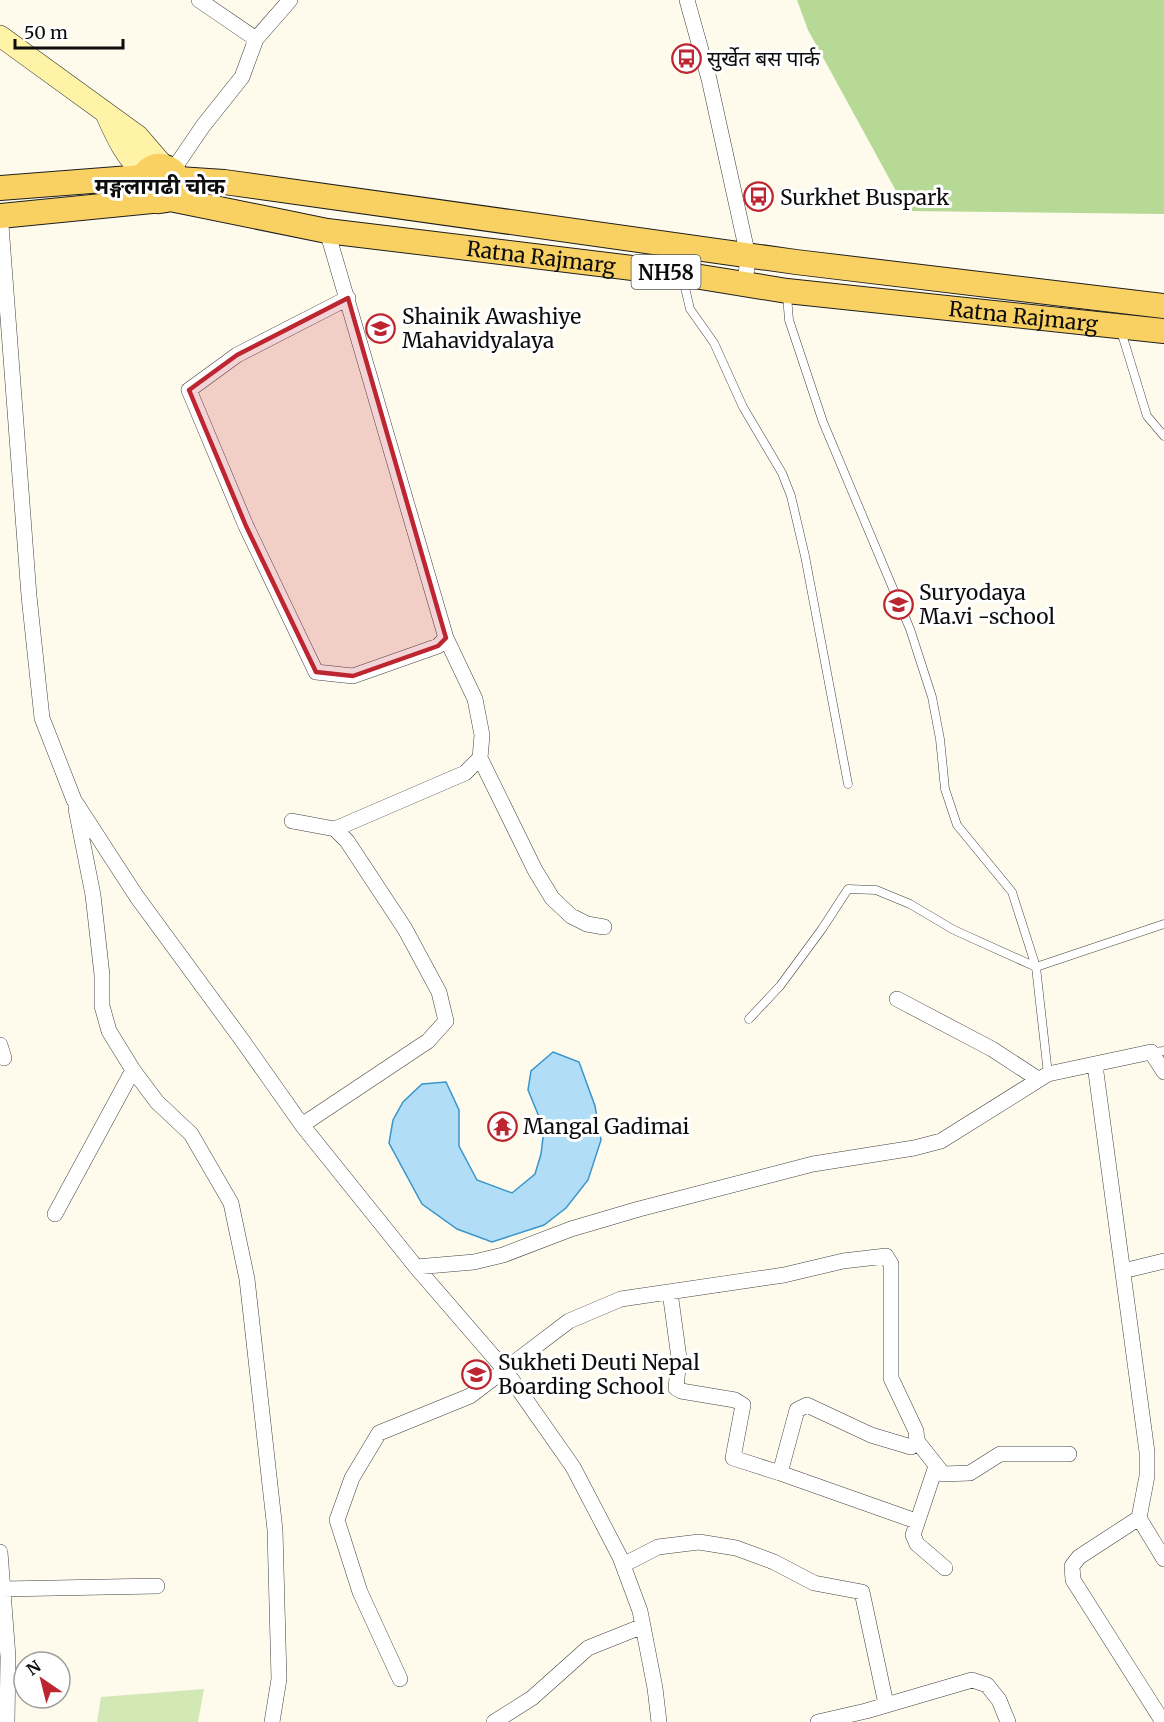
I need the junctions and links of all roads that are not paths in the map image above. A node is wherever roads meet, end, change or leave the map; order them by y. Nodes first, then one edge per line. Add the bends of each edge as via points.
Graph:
1 (200, 0) edge
2 (290, 0) edge
3 (687, 0) edge
4 (0, 36) edge
5 (256, 39) junction
6 (161, 181) junction
7 (0, 188) edge
8 (0, 215) edge
9 (327, 231) junction
10 (748, 256) junction
11 (682, 274) junction
12 (746, 285) junction
13 (787, 291) junction
14 (348, 298) junction
15 (1164, 306) edge
16 (1119, 327) junction
17 (1164, 331) edge
18 (7, 391) edge
19 (1164, 436) edge
20 (446, 638) junction
21 (480, 758) junction
22 (848, 784) dead end
23 (74, 800) junction
24 (292, 821) dead end
25 (334, 829) junction
26 (1164, 924) edge
27 (604, 927) dead end
28 (1036, 967) junction
29 (897, 999) dead end
30 (748, 1019) dead end
31 (1157, 1052) edge
32 (1095, 1065) junction
33 (133, 1070) junction
34 (1164, 1072) edge
35 (1043, 1076) junction
36 (302, 1125) junction
37 (55, 1214) dead end
38 (1164, 1261) edge
39 (416, 1268) junction
40 (1123, 1271) junction
41 (670, 1292) junction
42 (505, 1370) junction
43 (917, 1441) junction
44 (1069, 1454) dead end
45 (936, 1466) junction
46 (780, 1473) junction
47 (1139, 1518) junction
48 (916, 1521) junction
49 (0, 1552) edge
50 (1164, 1559) edge
51 (623, 1565) junction
52 (945, 1568) dead end
53 (156, 1586) dead end
54 (3, 1589) junction
55 (643, 1626) junction
56 (4, 1658) edge
57 (400, 1679) dead end
58 (886, 1704) junction
59 (7, 1722) edge
60 (272, 1722) edge
61 (494, 1722) edge
62 (659, 1722) edge
63 (818, 1722) edge
64 (1008, 1722) edge
65 (1163, 1722) edge

1 - 5 street
2 - 5 street
3 - 10 street via 709,79
4 - 6 main road via 104,110 131,162
5 - 6 street via 242,77
6 - 7 main road, Ratna Rajmarg / NH58
6 - 8 main road, Ratna Rajmarg / NH58
6 - 9 main road, Ratna Rajmarg / NH58
6 - 10 main road, Ratna Rajmarg / NH58 via 224,182
8 - 18 street
9 - 11 main road, Ratna Rajmarg / NH58
9 - 14 street
10 - 12 street
10 - 15 main road, Ratna Rajmarg / NH58
11 - 12 main road, Ratna Rajmarg / NH58
11 - 22 lane via 690,309 714,343 791,496
12 - 13 main road, Ratna Rajmarg / NH58
13 - 16 main road, Ratna Rajmarg / NH58
13 - 28 lane via 789,320 823,422 910,629 932,697 945,789 957,825 1012,892
14 - 20 street
14 - 20 street via 237,355 189,390 246,526 316,672 353,676 438,646
16 - 17 main road, Ratna Rajmarg / NH58
16 - 19 lane via 1147,416
18 - 23 street via 42,718
20 - 21 street via 475,699 482,735
21 - 25 street via 465,773
21 - 27 street via 552,898 571,916
23 - 33 street via 93,895 102,1006 109,1031
23 - 36 street via 137,897
24 - 25 street
25 - 36 street via 347,841 405,929 439,992 446,1022 428,1041
26 - 28 lane
28 - 30 lane via 954,930 910,904 876,890 848,889 780,986
28 - 35 lane
29 - 35 street
31 - 32 street
31 - 34 street
32 - 35 street
32 - 40 street
33 - 37 street
33 - 60 street via 157,1102 191,1134 231,1203 247,1280 275,1530 279,1679
35 - 39 street via 941,1141 813,1164 639,1209 503,1255
36 - 39 street
38 - 40 street
39 - 42 street
40 - 47 street via 1147,1452 1148,1476
41 - 42 street via 621,1299 569,1321
41 - 43 street via 784,1275 843,1260 886,1256 891,1264 891,1378
41 - 46 street via 679,1358 676,1388 740,1402 743,1405 732,1458
42 - 51 street via 573,1467
42 - 57 street via 470,1396 379,1433 352,1478 337,1520 364,1602
43 - 45 street
43 - 46 street via 911,1447 871,1435 807,1405 797,1410
44 - 45 street via 1000,1454 970,1473 944,1474
45 - 48 street
46 - 48 street
47 - 50 street
47 - 65 street via 1079,1557 1072,1566 1072,1580
48 - 52 street via 913,1535 917,1545
49 - 54 street
51 - 55 street
51 - 58 street via 658,1548 699,1542 736,1548 814,1583 862,1592
53 - 54 street
54 - 56 street
55 - 61 street via 588,1648 532,1698
55 - 62 street
56 - 59 street
58 - 63 street
58 - 64 street via 972,1680 987,1685 999,1700

